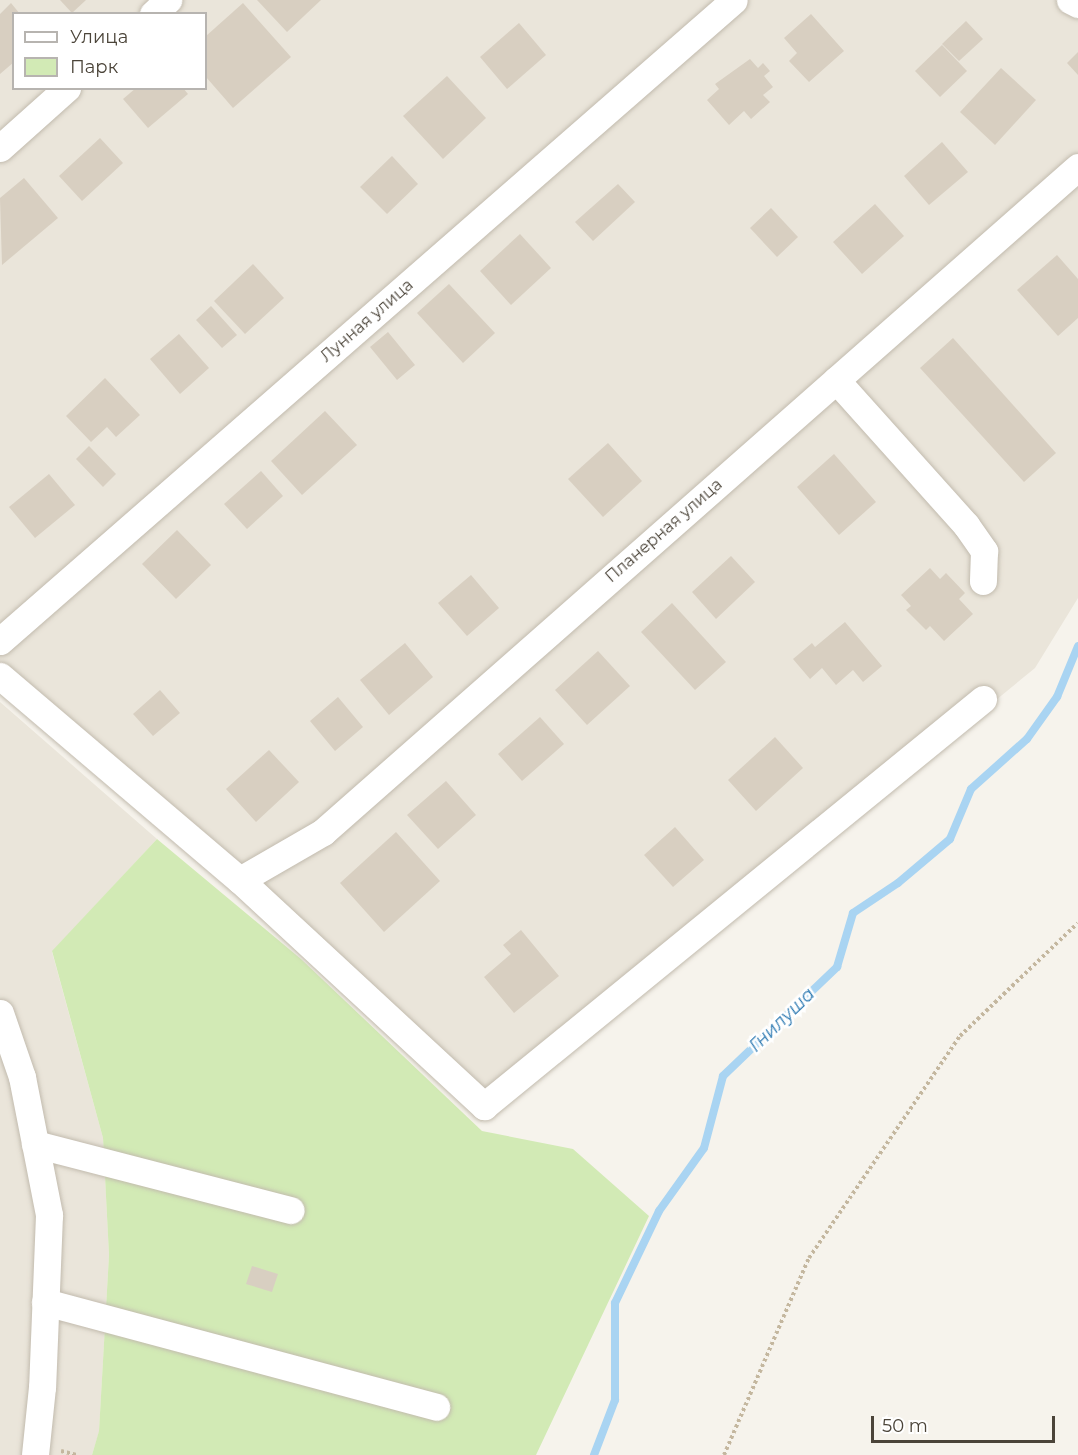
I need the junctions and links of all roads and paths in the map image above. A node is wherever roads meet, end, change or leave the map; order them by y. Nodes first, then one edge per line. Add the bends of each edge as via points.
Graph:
1 (168, 0) edge
2 (734, 0) edge
3 (1071, 0) edge
4 (1078, 4) edge
5 (155, 12) edge
6 (65, 90) edge
7 (0, 147) edge
8 (1078, 167) edge
9 (836, 380) junction
10 (982, 581) dead end
11 (0, 642) edge
12 (0, 676) edge
13 (983, 699) dead end
14 (240, 880) junction
15 (1078, 923) edge
16 (0, 1013) edge
17 (35, 1144) junction
18 (291, 1210) dead end
19 (45, 1302) junction
20 (436, 1407) dead end
21 (35, 1455) edge
22 (724, 1455) edge

1 - 5 street
2 - 11 street, Лунная улица
3 - 4 street
6 - 7 street
8 - 9 street, Планерная улица
9 - 10 street via 972,534 984,551
9 - 14 street, Планерная улица via 323,832
12 - 14 street
13 - 14 street via 483,1106
15 - 22 path via 960,1036 815,1249
16 - 17 street via 22,1077
17 - 18 street
17 - 19 street via 49,1215
19 - 20 street
19 - 21 street

